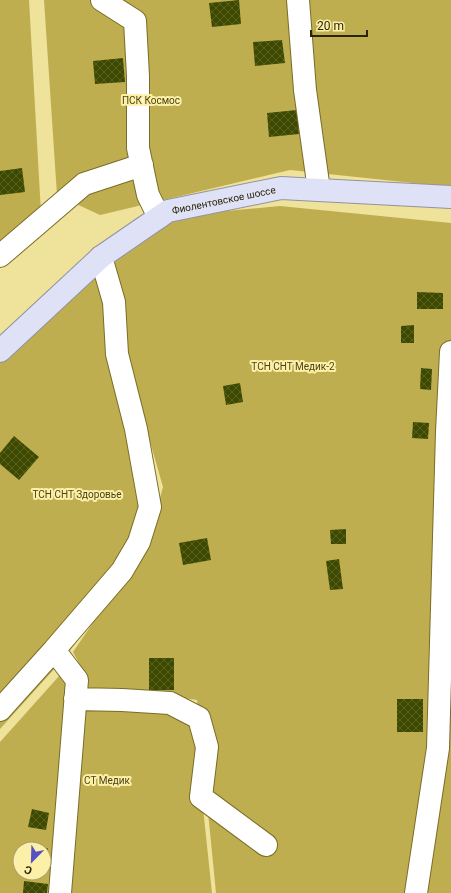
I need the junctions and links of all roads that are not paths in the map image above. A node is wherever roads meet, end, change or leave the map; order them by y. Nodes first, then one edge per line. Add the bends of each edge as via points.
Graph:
1 (102, 0) edge
2 (298, 0) edge
3 (142, 165) junction
4 (320, 190) junction
5 (451, 197) edge
6 (159, 217) junction
7 (0, 256) edge
8 (101, 257) junction
9 (0, 351) edge
10 (451, 352) edge
11 (54, 650) junction
12 (75, 699) junction
13 (0, 710) edge
14 (266, 845) dead end
15 (60, 893) edge
16 (416, 893) edge

1 - 3 lane via 135,21 138,148
2 - 4 lane via 305,90
3 - 6 lane via 148,195
3 - 7 lane via 84,184
4 - 5 main road, Фиолентовское шоссе
4 - 6 main road, Фиолентовское шоссе via 281,188 168,211
6 - 8 main road, Фиолентовское шоссе
8 - 9 main road, Фиолентовское шоссе
8 - 11 lane via 114,302 117,354 136,429 150,507 139,542 122,571
10 - 16 lane via 438,748
11 - 12 lane via 77,680
11 - 13 lane
12 - 14 lane via 170,703 199,718 207,747 201,798
12 - 15 lane

